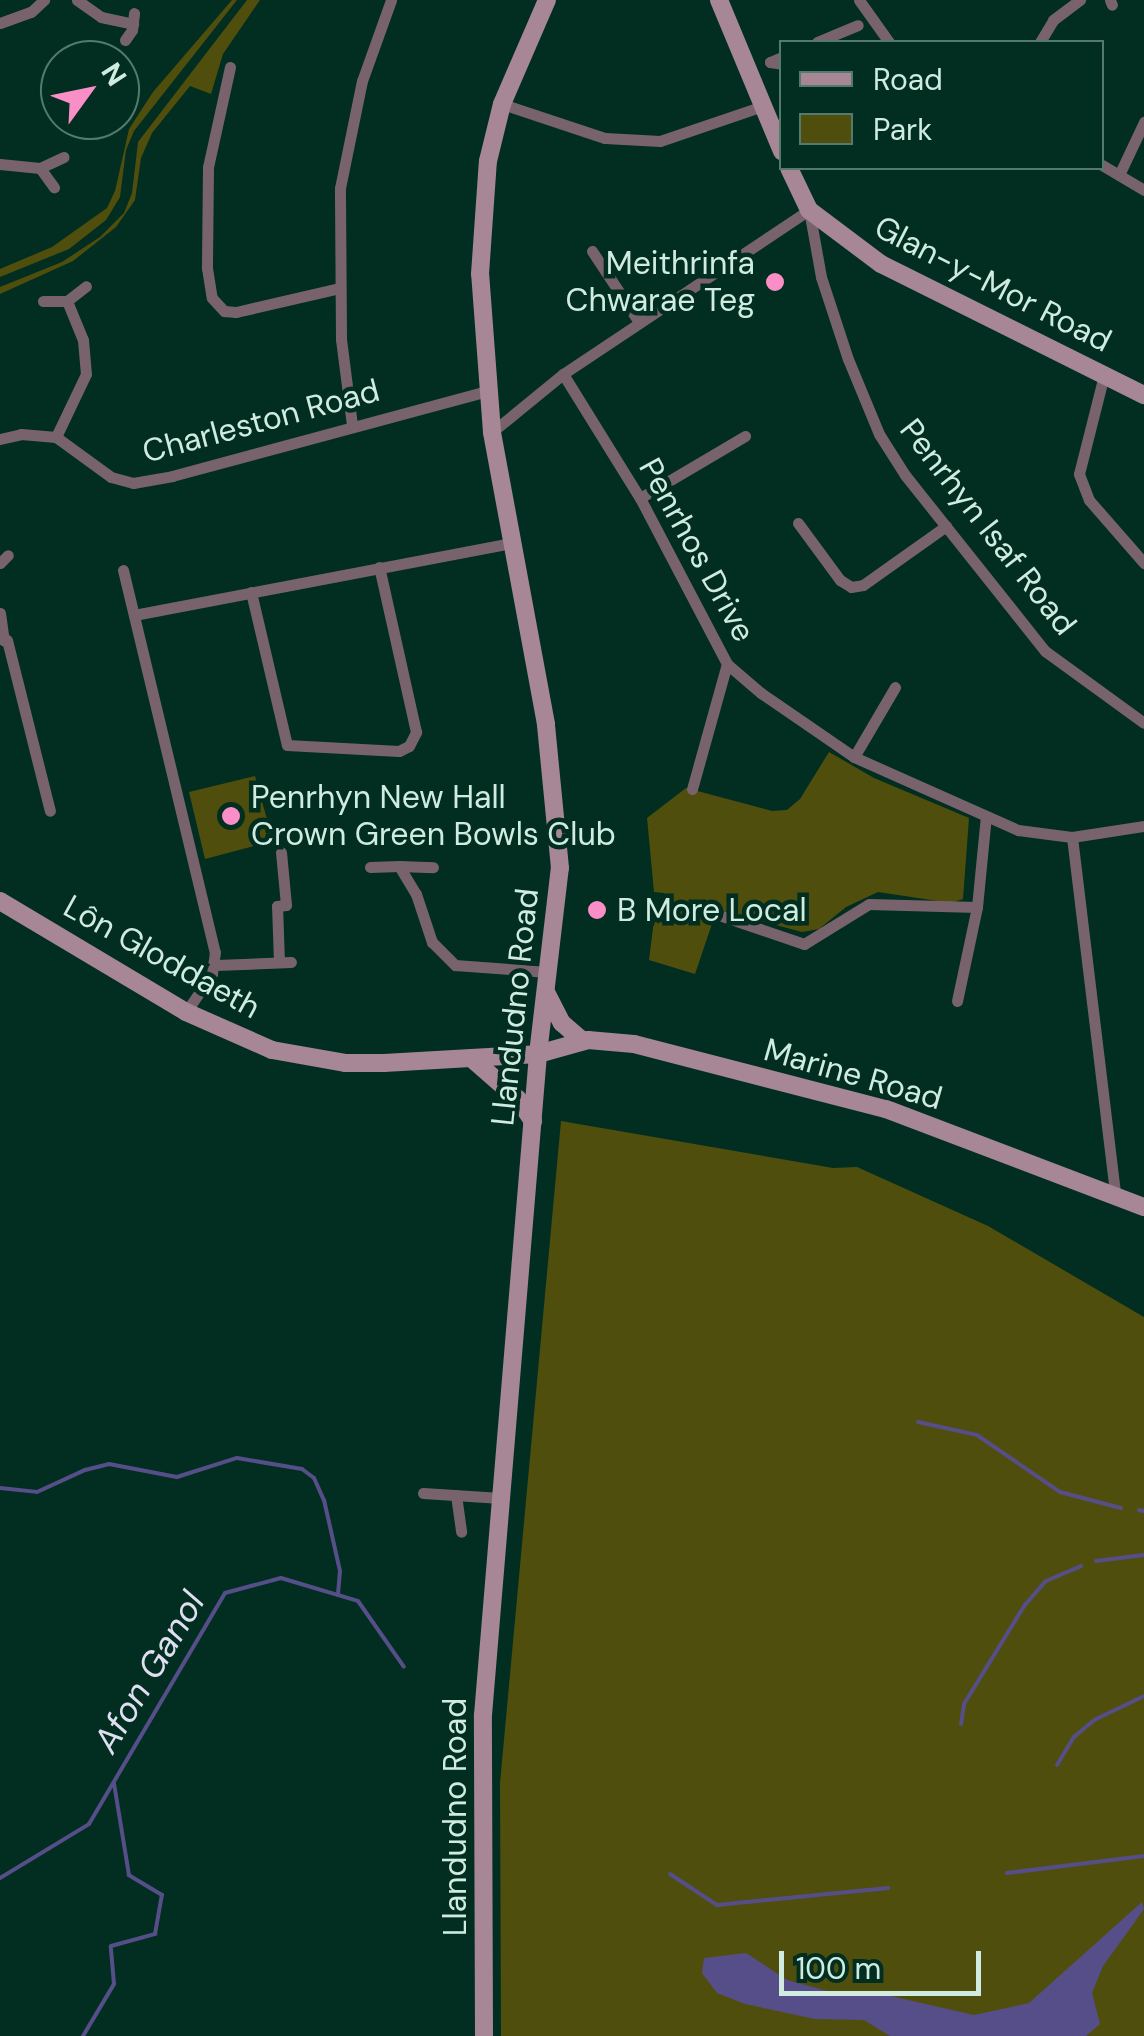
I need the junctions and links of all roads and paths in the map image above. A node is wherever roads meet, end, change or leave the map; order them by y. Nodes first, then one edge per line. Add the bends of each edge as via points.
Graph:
1 (44, 0) edge
2 (77, 0) edge
3 (391, 0) edge
4 (547, 0) edge
5 (719, 0) edge
6 (859, 0) edge
7 (1080, 0) edge
8 (864, 22) junction
9 (0, 24) edge
10 (124, 40) dead end
11 (822, 40) edge
12 (836, 40) edge
13 (886, 40) edge
14 (1041, 40) edge
15 (778, 61) edge
16 (230, 67) dead end
17 (749, 71) junction
18 (502, 104) junction
19 (763, 106) junction
20 (1144, 122) edge
21 (779, 144) edge
22 (64, 158) dead end
23 (0, 164) edge
24 (1104, 166) edge
25 (40, 168) junction
26 (790, 170) edge
27 (1119, 175) junction
28 (54, 188) dead end
29 (1144, 190) edge
30 (809, 210) junction
31 (592, 251) dead end
32 (86, 286) dead end
33 (340, 288) junction
34 (43, 301) dead end
35 (67, 301) junction
36 (639, 322) junction
37 (563, 374) junction
38 (1104, 375) junction
39 (488, 391) junction
40 (1144, 396) edge
41 (352, 425) junction
42 (492, 432) junction
43 (56, 436) junction
44 (744, 436) dead end
45 (0, 439) edge
46 (640, 498) junction
47 (946, 526) junction
48 (800, 532) dead end
49 (512, 542) junction
50 (1144, 563) edge
51 (379, 567) junction
52 (123, 570) dead end
53 (252, 592) junction
54 (0, 613) edge
55 (134, 615) junction
56 (4, 641) edge
57 (727, 664) junction
58 (895, 687) dead end
59 (1144, 722) edge
60 (854, 758) junction
61 (692, 789) dead end
62 (50, 811) dead end
63 (986, 816) junction
64 (1144, 826) edge
65 (1072, 837) junction
66 (282, 852) dead end
67 (399, 866) junction
68 (370, 867) dead end
69 (433, 867) dead end
70 (0, 901) edge
71 (977, 907) junction
72 (718, 915) dead end
73 (216, 965) junction
74 (548, 972) junction
75 (546, 992) junction
76 (957, 1001) dead end
77 (186, 1012) junction
78 (582, 1041) junction
79 (538, 1054) junction
80 (471, 1058) junction
81 (533, 1122) junction
82 (1115, 1194) junction
83 (1144, 1207) edge
84 (423, 1493) dead end
85 (456, 1495) junction
86 (501, 1498) junction
87 (462, 1532) dead end
88 (484, 2036) edge

1 - 9 street
2 - 10 street via 101,17 133,18
3 - 33 street via 362,82 342,173
4 - 18 main road, Llandudno Road
5 - 17 main road
6 - 8 street
7 - 14 street via 1053,20
8 - 11 street
8 - 12 street
8 - 13 street
15 - 17 street
16 - 33 street via 208,166 212,298 224,311 236,312
17 - 19 main road
18 - 19 street via 605,138 660,142
18 - 39 main road, Llandudno Road via 482,204 480,312
19 - 21 main road
20 - 27 street
22 - 25 street
23 - 25 street
24 - 27 street
25 - 28 street
26 - 30 main road, Glan-y-Mor Road
27 - 29 street
30 - 36 street
30 - 38 main road, Glan-y-Mor Road via 880,264
30 - 47 street, Penrhyn Isaf Road via 821,277 862,399 905,475
31 - 36 street
32 - 35 street
33 - 41 street
34 - 35 street
35 - 43 street via 83,340 86,374
36 - 37 street
37 - 42 street
37 - 46 street, Penrhos Drive
38 - 40 main road, Glan-y-Mor Road
38 - 50 street via 1078,474 1090,500
39 - 41 street, Charleston Road
39 - 42 main road, Llandudno Road
41 - 43 street, Charleston Road via 133,482 111,477
42 - 49 main road, Llandudno Road
43 - 45 street
44 - 46 street
46 - 57 street, Penrhos Drive
47 - 48 street via 851,587
47 - 59 street, Penrhyn Isaf Road via 1045,650
49 - 51 street
49 - 74 main road, Llandudno Road via 556,801 560,868
51 - 53 street
51 - 53 street via 416,732 399,751 288,745
52 - 55 street
53 - 55 street
54 - 56 street
55 - 73 street
56 - 62 street
57 - 60 street, Penrhos Drive
57 - 61 street
58 - 60 street
60 - 63 street, Penrhos Drive
63 - 65 street, Penrhos Drive via 1018,830
63 - 71 street
64 - 65 street, Penrhos Drive
65 - 82 street
66 - 73 street via 286,904 277,906 285,962
67 - 68 street
67 - 69 street
67 - 74 street via 442,957 470,970
70 - 77 main road, Lôn Gloddaeth
71 - 72 street via 869,904 804,944
71 - 76 street
73 - 77 street
74 - 75 main road, Llandudno Road
75 - 78 main road via 562,1023
75 - 79 main road, Llandudno Road
77 - 80 main road, Lôn Gloddaeth via 306,1058
78 - 79 main road, Marine Road
78 - 82 main road, Marine Road via 634,1044 886,1109
79 - 80 main road, Lôn Gloddaeth
79 - 81 main road, Llandudno Road
80 - 81 main road via 518,1098
81 - 86 main road, Llandudno Road
82 - 83 main road, Marine Road
84 - 85 street
85 - 86 street
85 - 87 street
86 - 88 main road, Llandudno Road via 484,1715

